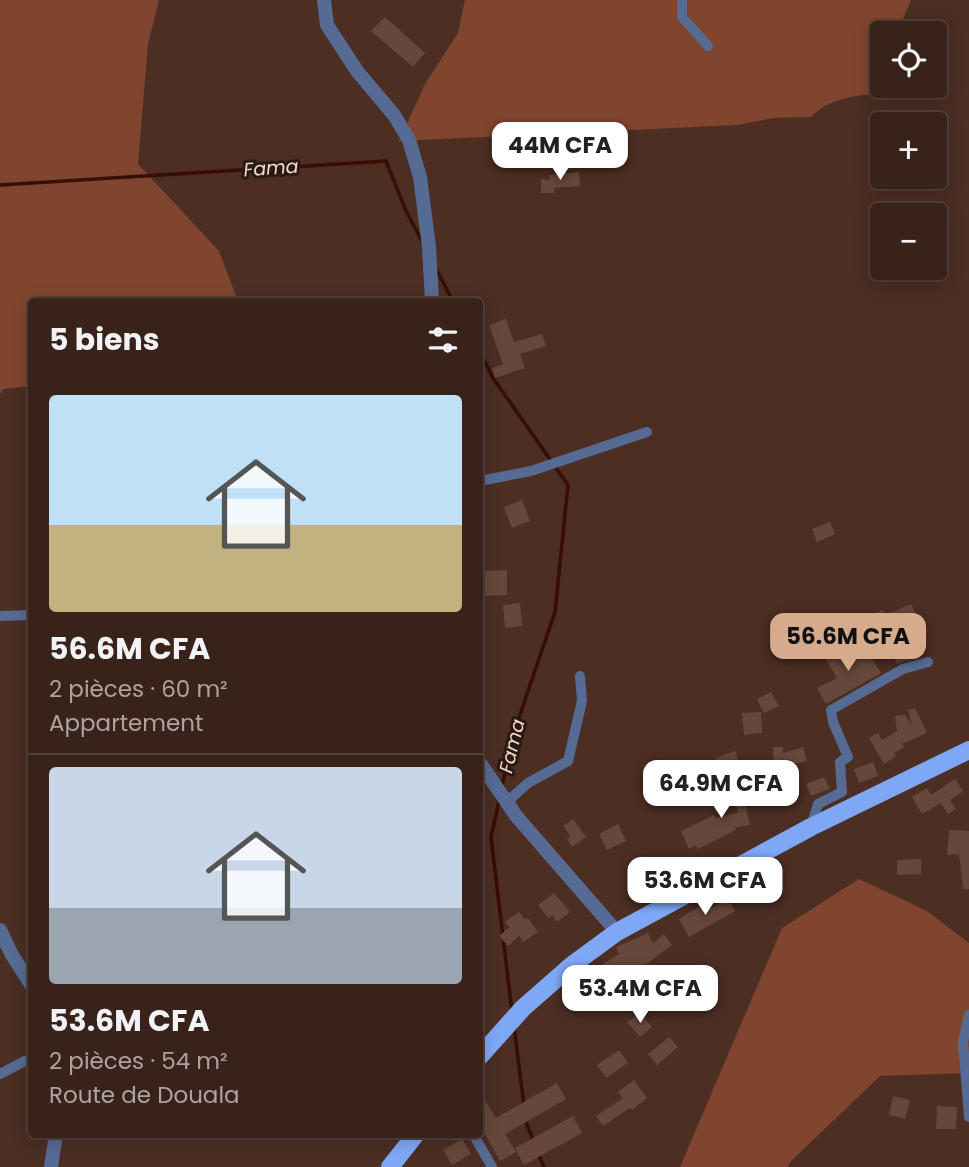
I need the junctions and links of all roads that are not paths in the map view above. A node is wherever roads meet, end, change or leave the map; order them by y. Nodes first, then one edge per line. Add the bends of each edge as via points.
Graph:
1 (324, 0) edge
2 (682, 0) edge
3 (708, 46) dead end
4 (432, 298) edge
5 (647, 432) dead end
6 (483, 480) edge
7 (28, 615) edge
8 (0, 616) edge
9 (928, 662) dead end
10 (580, 676) dead end
11 (969, 750) edge
12 (483, 767) edge
13 (507, 802) junction
14 (811, 827) junction
15 (0, 930) edge
16 (617, 932) junction
17 (28, 980) edge
18 (969, 1015) edge
19 (483, 1053) edge
20 (28, 1062) edge
21 (0, 1074) edge
22 (969, 1117) edge
23 (55, 1138) edge
24 (413, 1138) edge
25 (475, 1138) edge
26 (51, 1167) edge
27 (390, 1167) edge
28 (492, 1167) edge

1 - 4 street via 327,25 409,140 420,177
2 - 3 street via 682,17
5 - 6 street via 531,471
7 - 8 street
9 - 14 street via 903,669 831,710 848,757 840,762 842,792 818,804
10 - 13 street via 582,701 568,761 528,783
11 - 14 highway
12 - 13 street
13 - 16 street
14 - 16 highway
15 - 17 street
16 - 19 highway via 523,1008
18 - 22 street via 963,1042
20 - 21 street
23 - 26 street
24 - 27 highway
25 - 28 street

